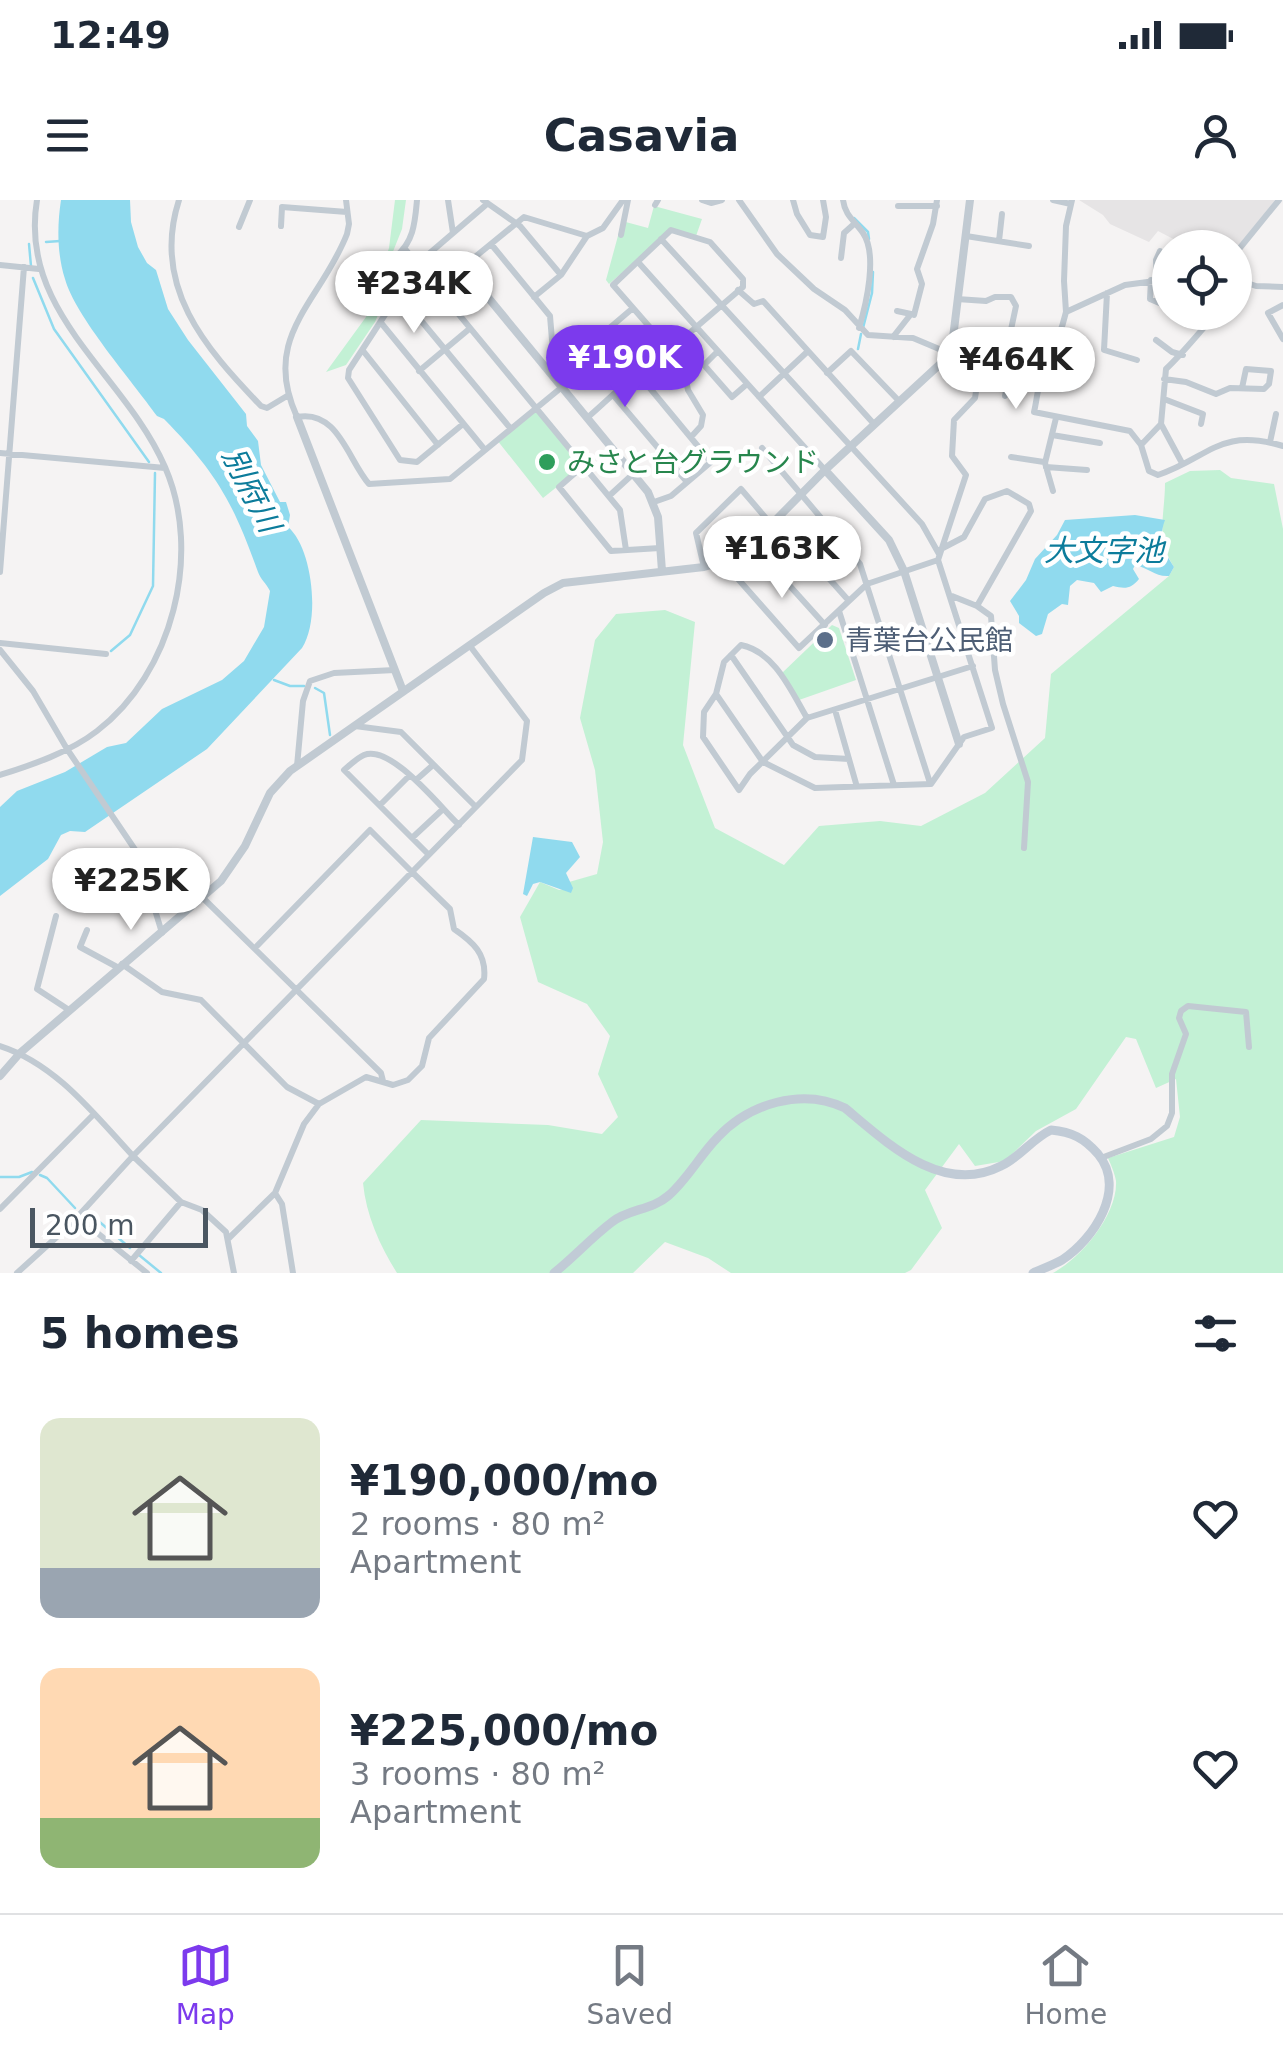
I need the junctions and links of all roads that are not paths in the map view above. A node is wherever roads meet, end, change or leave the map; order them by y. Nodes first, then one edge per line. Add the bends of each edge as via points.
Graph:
1 (37, 200) edge
2 (180, 200) edge
3 (250, 200) edge
4 (346, 200) edge
5 (418, 200) edge
6 (448, 200) edge
7 (625, 200) edge
8 (702, 200) edge
9 (722, 200) edge
10 (739, 200) edge
11 (793, 200) edge
12 (822, 200) edge
13 (843, 200) edge
14 (970, 200) edge
15 (1053, 200) edge
16 (1278, 200) edge
17 (485, 202) edge
18 (1071, 202) edge
19 (937, 203) edge
20 (898, 206) dead end
21 (348, 212) junction
22 (1002, 214) dead end
23 (515, 223) junction
24 (854, 224) junction
25 (281, 226) dead end
26 (239, 227) dead end
27 (453, 233) junction
28 (1252, 233) edge
29 (587, 236) junction
30 (621, 236) dead end
31 (966, 236) junction
32 (662, 239) junction
33 (999, 241) junction
34 (492, 244) junction
35 (1030, 246) dead end
36 (405, 249) junction
37 (841, 258) dead end
38 (638, 262) junction
39 (417, 264) junction
40 (0, 265) edge
41 (24, 267) junction
42 (463, 268) junction
43 (39, 269) junction
44 (561, 275) junction
45 (1152, 280) edge
46 (392, 285) junction
47 (1252, 285) edge
48 (1283, 287) edge
49 (437, 288) junction
50 (738, 290) junction
51 (1106, 293) junction
52 (534, 297) junction
53 (957, 299) junction
54 (721, 304) junction
55 (1283, 305) edge
56 (633, 308) junction
57 (896, 311) dead end
58 (1066, 312) junction
59 (910, 314) junction
60 (382, 324) junction
61 (696, 325) junction
62 (609, 329) junction
63 (859, 329) junction
64 (468, 330) junction
65 (1199, 330) edge
66 (893, 337) junction
67 (1283, 339) edge
68 (1156, 340) dead end
69 (586, 348) dead end
70 (668, 348) junction
71 (443, 350) junction
72 (364, 351) junction
73 (718, 352) junction
74 (807, 352) junction
75 (982, 352) junction
76 (950, 354) junction
77 (1009, 355) junction
78 (1183, 355) junction
79 (1137, 360) dead end
80 (638, 362) junction
81 (1044, 370) junction
82 (419, 371) junction
83 (826, 372) junction
84 (784, 374) junction
85 (639, 375) junction
86 (554, 376) junction
87 (1164, 379) junction
88 (629, 383) junction
89 (747, 384) junction
90 (562, 386) junction
91 (1242, 388) junction
92 (287, 396) junction
93 (614, 396) junction
94 (1005, 396) dead end
95 (758, 398) junction
96 (1164, 400) junction
97 (899, 401) junction
98 (536, 408) junction
99 (1276, 414) dead end
100 (297, 417) junction
101 (588, 417) junction
102 (1056, 418) junction
103 (463, 424) junction
104 (874, 424) junction
105 (1161, 424) junction
106 (1200, 424) dead end
107 (511, 429) junction
108 (1052, 435) junction
109 (691, 436) junction
110 (1270, 442) junction
111 (1100, 443) dead end
112 (438, 445) junction
113 (1141, 445) junction
114 (852, 446) junction
115 (1283, 446) edge
116 (762, 448) dead end
117 (485, 450) junction
118 (0, 453) edge
119 (10, 454) junction
120 (1011, 457) dead end
121 (1182, 463) junction
122 (1045, 465) junction
123 (583, 466) junction
124 (166, 468) junction
125 (825, 470) junction
126 (1087, 470) dead end
127 (634, 474) junction
128 (686, 482) junction
129 (1052, 491) dead end
130 (800, 494) junction
131 (609, 496) junction
132 (654, 502) junction
133 (774, 521) junction
134 (752, 544) junction
135 (660, 548) junction
136 (626, 550) junction
137 (940, 555) junction
138 (724, 562) junction
139 (704, 567) junction
140 (662, 571) junction
141 (904, 571) junction
142 (0, 572) edge
143 (868, 584) junction
144 (950, 595) junction
145 (849, 600) junction
146 (977, 606) junction
147 (839, 611) junction
148 (825, 625) junction
149 (470, 646) junction
150 (0, 647) edge
151 (106, 654) dead end
152 (730, 655) junction
153 (973, 666) junction
154 (395, 670) junction
155 (938, 677) junction
156 (901, 688) junction
157 (403, 692) junction
158 (716, 694) junction
159 (867, 699) junction
160 (834, 710) junction
161 (807, 718) junction
162 (354, 726) junction
163 (787, 739) junction
164 (959, 744) junction
165 (67, 749) junction
166 (849, 759) junction
167 (763, 762) junction
168 (297, 766) junction
169 (433, 766) junction
170 (0, 776) edge
171 (413, 777) junction
172 (931, 784) junction
173 (894, 785) junction
174 (857, 787) junction
175 (380, 806) junction
176 (476, 807) junction
177 (442, 810) junction
178 (459, 825) junction
179 (413, 837) junction
180 (1024, 848) dead end
181 (428, 854) junction
182 (412, 872) junction
183 (203, 898) junction
184 (56, 916) dead end
185 (87, 930) dead end
186 (162, 933) junction
187 (254, 948) junction
188 (120, 966) junction
189 (296, 990) junction
190 (69, 1010) junction
191 (245, 1042) junction
192 (0, 1046) edge
193 (1248, 1048) dead end
194 (20, 1053) junction
195 (0, 1076) edge
196 (383, 1080) junction
197 (319, 1104) junction
198 (94, 1114) junction
199 (133, 1156) junction
200 (1101, 1158) junction
201 (275, 1193) junction
202 (181, 1202) junction
203 (0, 1209) edge
204 (70, 1225) junction
205 (229, 1238) junction
206 (131, 1261) junction
207 (18, 1273) edge
208 (148, 1273) edge
209 (234, 1273) edge
210 (293, 1273) edge
211 (554, 1273) edge
212 (1033, 1273) edge

1 - 43 street
2 - 92 street via 172,276 186,310 260,406
3 - 26 street
4 - 21 street
5 - 36 street
6 - 27 street
7 - 29 street via 603,228
7 - 30 street
8 - 9 street
10 - 63 street via 777,254
11 - 12 street via 810,234 823,237
13 - 24 street
14 - 31 street
15 - 18 street
16 - 28 street
17 - 23 street
17 - 27 street
18 - 58 street
19 - 20 street
19 - 59 street
21 - 25 street via 282,207
21 - 92 street via 343,244 288,344
22 - 33 street
23 - 29 street via 524,217
23 - 34 street
23 - 44 street
24 - 37 street via 844,233
24 - 63 street via 869,256
27 - 39 street
29 - 44 street
31 - 33 street
31 - 53 street
32 - 38 street
32 - 50 street via 671,230 710,242 743,279
32 - 54 street
33 - 35 street
34 - 42 street
34 - 52 street
36 - 39 street
36 - 46 street via 395,257
38 - 56 street via 613,285
38 - 61 street
39 - 49 street
40 - 41 street
41 - 43 street
41 - 119 street
42 - 49 street
42 - 86 street
43 - 124 street via 66,322
44 - 52 street
45 - 51 street
46 - 60 street
46 - 71 street
47 - 48 street
49 - 64 street
50 - 54 street
50 - 74 street via 754,304 764,301
51 - 58 street
51 - 79 street via 1104,350
52 - 86 street via 550,316
53 - 76 street
53 - 77 street via 1011,297 1016,306
54 - 61 street
54 - 84 street
55 - 67 street via 1268,312
56 - 62 street
56 - 70 street
57 - 59 street
58 - 81 street
59 - 66 street
60 - 72 street
60 - 82 street
61 - 70 street
61 - 73 street
62 - 69 street
62 - 80 street
63 - 66 street
64 - 71 street
64 - 98 street
65 - 78 street
66 - 76 street
68 - 78 street
70 - 80 street
71 - 82 street
71 - 107 street
72 - 112 street
72 - 112 street via 348,378 400,460 417,462
73 - 89 street
73 - 89 street via 704,366 732,397
74 - 83 street
74 - 84 street
75 - 76 street
75 - 77 street
75 - 137 street via 976,398 954,420 952,456 966,474
76 - 97 street
77 - 81 street
77 - 94 street
78 - 87 street
80 - 88 street via 629,368
81 - 102 street via 1034,412
82 - 103 street
83 - 97 street via 851,351
83 - 104 street
84 - 95 street
84 - 114 street
85 - 88 street
85 - 109 street
85 - 109 street via 662,361 683,367 703,415
86 - 90 street
87 - 91 street via 1216,394
87 - 96 street
88 - 93 street
89 - 95 street
90 - 98 street
90 - 101 street
91 - 91 street via 1264,389 1271,370 1246,370
92 - 100 street
93 - 101 street
93 - 128 street
95 - 125 street
96 - 105 street
96 - 106 street via 1202,414
97 - 104 street
98 - 107 street
98 - 123 street
99 - 110 street
100 - 117 street via 328,422 370,484 450,479
100 - 154 street
101 - 127 street
102 - 108 street
102 - 113 street via 1130,432
103 - 112 street
103 - 117 street
104 - 114 street
105 - 113 street
105 - 121 street
107 - 117 street
108 - 111 street
108 - 122 street
109 - 128 street via 711,462
110 - 115 street
110 - 121 street via 1224,442
113 - 121 street via 1152,474
114 - 125 street
114 - 137 street via 922,524
116 - 130 street
118 - 119 street
119 - 124 street
119 - 142 street
120 - 122 street
122 - 126 street
122 - 129 street
123 - 131 street
123 - 136 street via 559,487 611,551
124 - 165 street via 181,545 160,651 136,690 98,730
125 - 130 street
125 - 141 street via 889,540
127 - 131 street
127 - 132 street
128 - 132 street
130 - 133 street
130 - 143 street via 860,564
131 - 136 street via 625,525
132 - 135 street
133 - 134 street
133 - 139 street via 741,489 696,533
133 - 145 street
134 - 138 street
134 - 148 street
135 - 136 street
135 - 140 street
137 - 141 street
137 - 144 street
137 - 146 street via 964,537 985,500 1008,491 1029,504
138 - 139 street
138 - 148 street via 799,648
139 - 140 street
140 - 149 street via 563,582
141 - 143 street
141 - 155 street
143 - 145 street
143 - 156 street
144 - 146 street
144 - 153 street
145 - 147 street
146 - 180 street via 991,616 1002,704 1028,782
147 - 148 street
147 - 159 street
149 - 157 street
149 - 176 street via 526,721 522,760
150 - 151 street
150 - 165 street
152 - 158 street
152 - 161 street via 748,646 772,664
152 - 163 street
153 - 155 street
153 - 164 street via 992,728
154 - 157 street
154 - 168 street via 334,672 310,681
155 - 156 street
155 - 164 street
156 - 159 street
156 - 172 street
157 - 162 street
158 - 167 street
158 - 167 street via 704,712 703,737 739,790
159 - 160 street
159 - 173 street
160 - 161 street
160 - 166 street
161 - 163 street
162 - 168 street
162 - 169 street via 401,732
163 - 166 street via 815,756
163 - 167 street
164 - 172 street
165 - 170 street
165 - 186 street via 138,854
166 - 174 street
167 - 174 street via 815,788
168 - 183 street via 270,794 234,865
169 - 171 street
169 - 176 street
171 - 175 street
171 - 175 street via 379,754 365,754 344,770
171 - 177 street
172 - 173 street
173 - 174 street
175 - 179 street
176 - 178 street
177 - 178 street
177 - 179 street
178 - 181 street
179 - 181 street
181 - 182 street
182 - 187 street via 370,830
182 - 189 street
182 - 196 street via 450,909 454,930 478,946 484,978 429,1038 418,1072 393,1085
183 - 186 street
183 - 187 street
184 - 190 street via 37,989
185 - 188 street via 80,948
186 - 188 street
187 - 189 street
188 - 190 street
188 - 191 street via 162,992 202,1000
189 - 191 street
189 - 196 street
190 - 194 street
191 - 197 street via 287,1087
191 - 199 street
192 - 194 street
193 - 200 street via 1246,1012 1188,1006 1181,1011 1186,1034 1172,1074 1167,1126 1152,1140
194 - 195 street
194 - 198 street via 46,1067
196 - 197 street via 359,1080
197 - 201 street
198 - 199 street
198 - 203 street
199 - 202 street
199 - 204 street
200 - 211 main road via 1084,1140 1051,1130 1000,1167 956,1176 905,1155 834,1102 791,1099 731,1125 668,1196 614,1219
200 - 212 main road via 1110,1182 1096,1224 1062,1260
201 - 205 street
201 - 210 street
202 - 205 street via 202,1210
202 - 206 street
204 - 206 street via 94,1232
204 - 207 street
205 - 209 street
206 - 208 street

